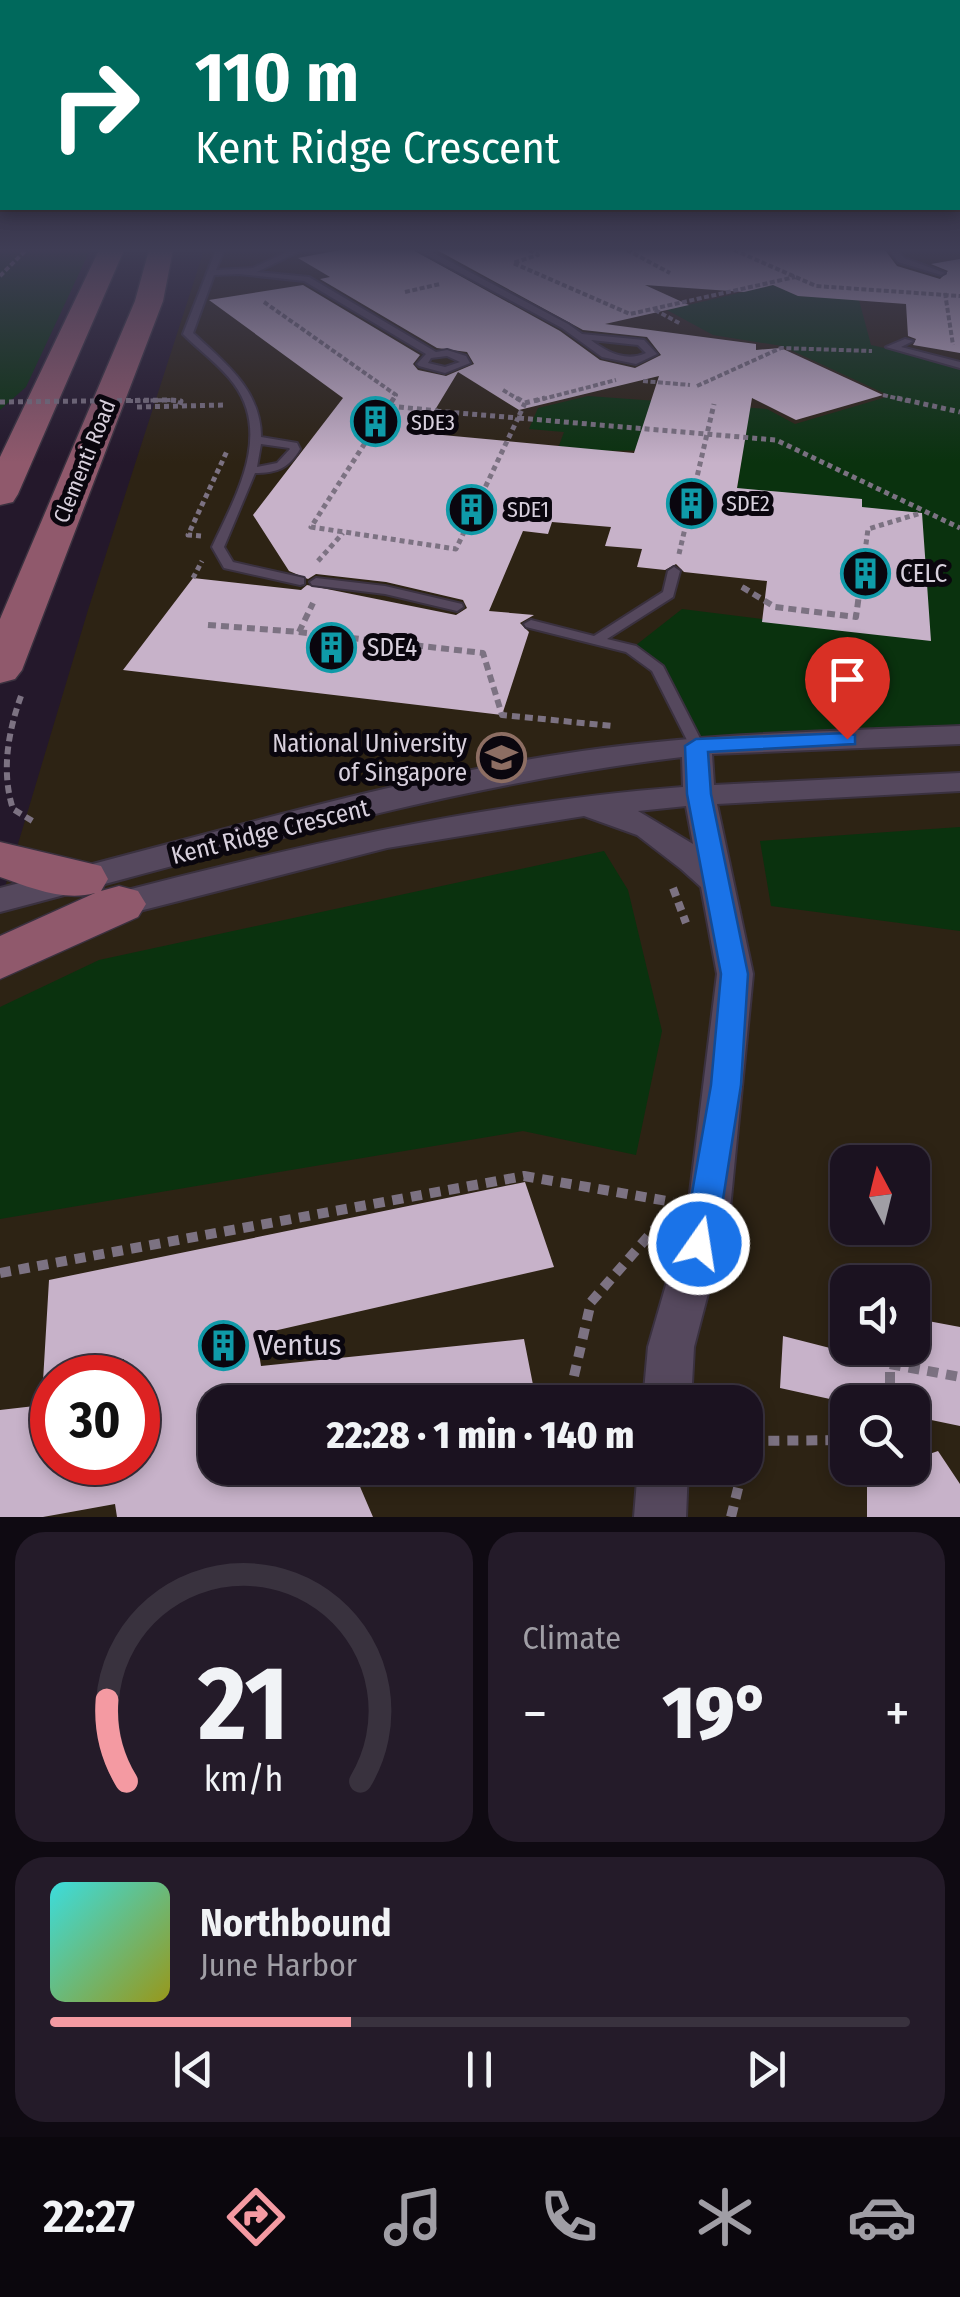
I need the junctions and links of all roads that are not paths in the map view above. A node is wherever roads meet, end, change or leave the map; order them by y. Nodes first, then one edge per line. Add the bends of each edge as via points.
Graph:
1 (80, 321) edge
2 (141, 321) edge
3 (193, 321) edge
4 (377, 321) edge
5 (553, 321) edge
6 (583, 337) junction
7 (908, 341) dead end
8 (434, 354) dead end
9 (960, 365) edge
10 (258, 440) junction
11 (248, 470) junction
12 (0, 494) edge
13 (674, 572) road end
14 (300, 580) road end
15 (316, 582) dead end
16 (457, 607) dead end
17 (531, 624) dead end
18 (596, 640) junction
19 (0, 670) edge
20 (960, 735) edge
21 (696, 746) junction
22 (960, 782) edge
23 (699, 794) junction
24 (554, 809) junction
25 (0, 859) edge
26 (720, 886) junction
27 (100, 891) junction
28 (0, 900) edge
29 (0, 936) edge
30 (0, 959) edge
31 (669, 1385) edge

1 - 12 main road
2 - 19 main road, Clementi Road
3 - 10 lane via 188,334 251,404
4 - 8 lane
5 - 6 lane
6 - 6 lane via 641,342 652,354 618,360
7 - 9 lane via 892,344 899,352
10 - 11 lane
10 - 11 lane via 293,444 295,450 278,470
11 - 14 lane via 218,547 228,565
13 - 18 lane via 669,594
15 - 16 lane
17 - 18 lane
18 - 21 lane via 631,650 658,668
20 - 21 street, Kent Ridge Crescent
21 - 23 street
21 - 27 street, Kent Ridge Crescent via 458,784
22 - 23 street, Kent Ridge Crescent
23 - 24 street, Kent Ridge Crescent
23 - 26 street
24 - 26 street via 608,812 638,822
24 - 27 street, Kent Ridge Crescent
25 - 27 main road
26 - 31 street via 735,974 726,1085 708,1209 671,1347
27 - 28 street, Kent Ridge Crescent
27 - 29 street, Kent Ridge Crescent
27 - 30 main road

